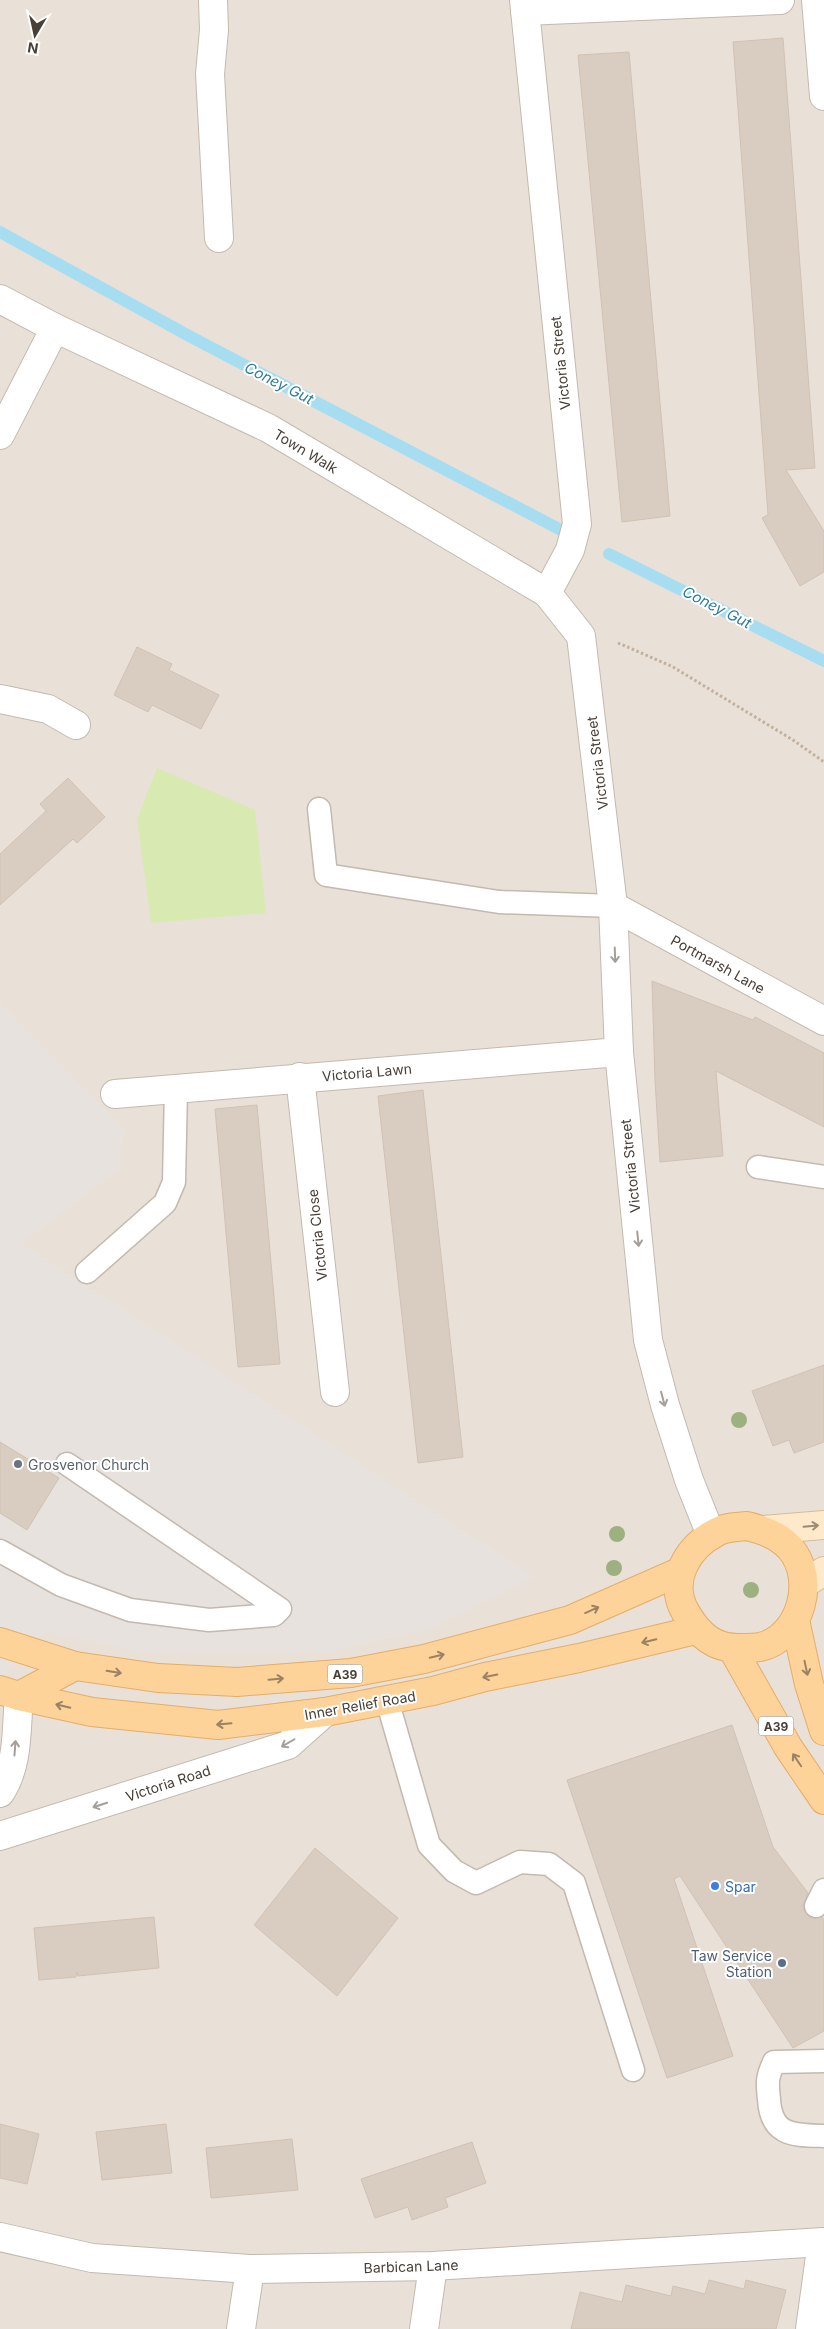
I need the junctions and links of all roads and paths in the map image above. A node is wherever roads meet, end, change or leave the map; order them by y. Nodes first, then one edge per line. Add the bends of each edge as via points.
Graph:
1 (213, 0) edge
2 (780, 0) edge
3 (816, 0) edge
4 (524, 6) edge
5 (824, 96) edge
6 (219, 238) dead end
7 (0, 299) edge
8 (55, 328) junction
9 (0, 435) edge
10 (547, 593) junction
11 (581, 636) junction
12 (0, 698) edge
13 (76, 725) dead end
14 (824, 762) edge
15 (319, 809) dead end
16 (613, 906) junction
17 (824, 1021) edge
18 (619, 1052) junction
19 (300, 1077) junction
20 (176, 1089) junction
21 (115, 1094) dead end
22 (758, 1167) dead end
23 (824, 1178) edge
24 (88, 1272) dead end
25 (335, 1392) dead end
26 (67, 1464) dead end
27 (824, 1525) edge
28 (763, 1530) junction
29 (710, 1535) junction
30 (0, 1551) edge
31 (679, 1572) junction
32 (814, 1578) edge
33 (795, 1620) junction
34 (696, 1630) junction
35 (0, 1642) edge
36 (732, 1648) junction
37 (75, 1666) junction
38 (9, 1693) edge
39 (387, 1700) junction
40 (325, 1712) junction
41 (824, 1731) edge
42 (0, 1793) edge
43 (824, 1800) edge
44 (0, 1836) edge
45 (824, 2060) edge
46 (632, 2070) dead end
47 (824, 2136) edge
48 (0, 2237) edge
49 (823, 2242) edge
50 (433, 2266) junction
51 (250, 2269) junction
52 (240, 2329) edge
53 (424, 2329) edge
54 (810, 2329) edge

1 - 6 street via 210,74
2 - 4 street
3 - 5 street
4 - 10 street, Victoria Street via 577,524 570,550
7 - 8 street, Town Walk
8 - 9 street
8 - 10 street, Town Walk via 268,428
10 - 11 street
11 - 14 path via 611,640 673,667 794,740
11 - 16 street, Victoria Street
12 - 13 street via 48,709
15 - 16 lane via 326,875 499,902
16 - 17 street, Portmarsh Lane
16 -> 18 street, Victoria Street
18 - 19 street, Victoria Lawn
18 -> 29 street, Victoria Street via 648,1340 664,1405
19 - 20 street, Victoria Lawn
19 - 25 street, Victoria Close
20 - 21 street, Victoria Lawn
20 - 24 lane via 174,1182 166,1203
22 - 23 lane
26 - 30 lane via 280,1609 274,1615 209,1620 130,1610 61,1585
28 -> 27 street
28 - 29 main road via 747,1526 719,1530
28 - 32 main road via 791,1550 800,1566
29 - 31 main road via 690,1554
31 - 34 main road via 684,1609
37 -> 31 main road, A39 via 158,1678 237,1682 351,1673 424,1659 570,1620
32 - 33 main road
33 - 36 main road via 782,1635 760,1647
33 -> 41 main road via 809,1684
34 - 36 main road via 713,1642
34 -> 39 main road, Inner Relief Road
35 - 37 main road, A39
43 -> 36 main road, A39 via 788,1747
37 - 38 main road
40 -> 38 main road, Inner Relief Road via 218,1725 92,1712
42 -> 38 street via 10,1777 14,1761
39 - 40 main road, Inner Relief Road
39 - 46 lane via 429,1844 454,1871 476,1883 520,1862 549,1864 574,1883
40 -> 44 street, Victoria Road via 288,1745
45 - 47 lane via 774,2062 767,2077 773,2122 790,2134
48 - 51 street, Barbican Lane via 92,2258
49 - 50 street, Barbican Lane
49 - 54 street
50 - 51 street, Barbican Lane
50 - 53 street
51 - 52 street

